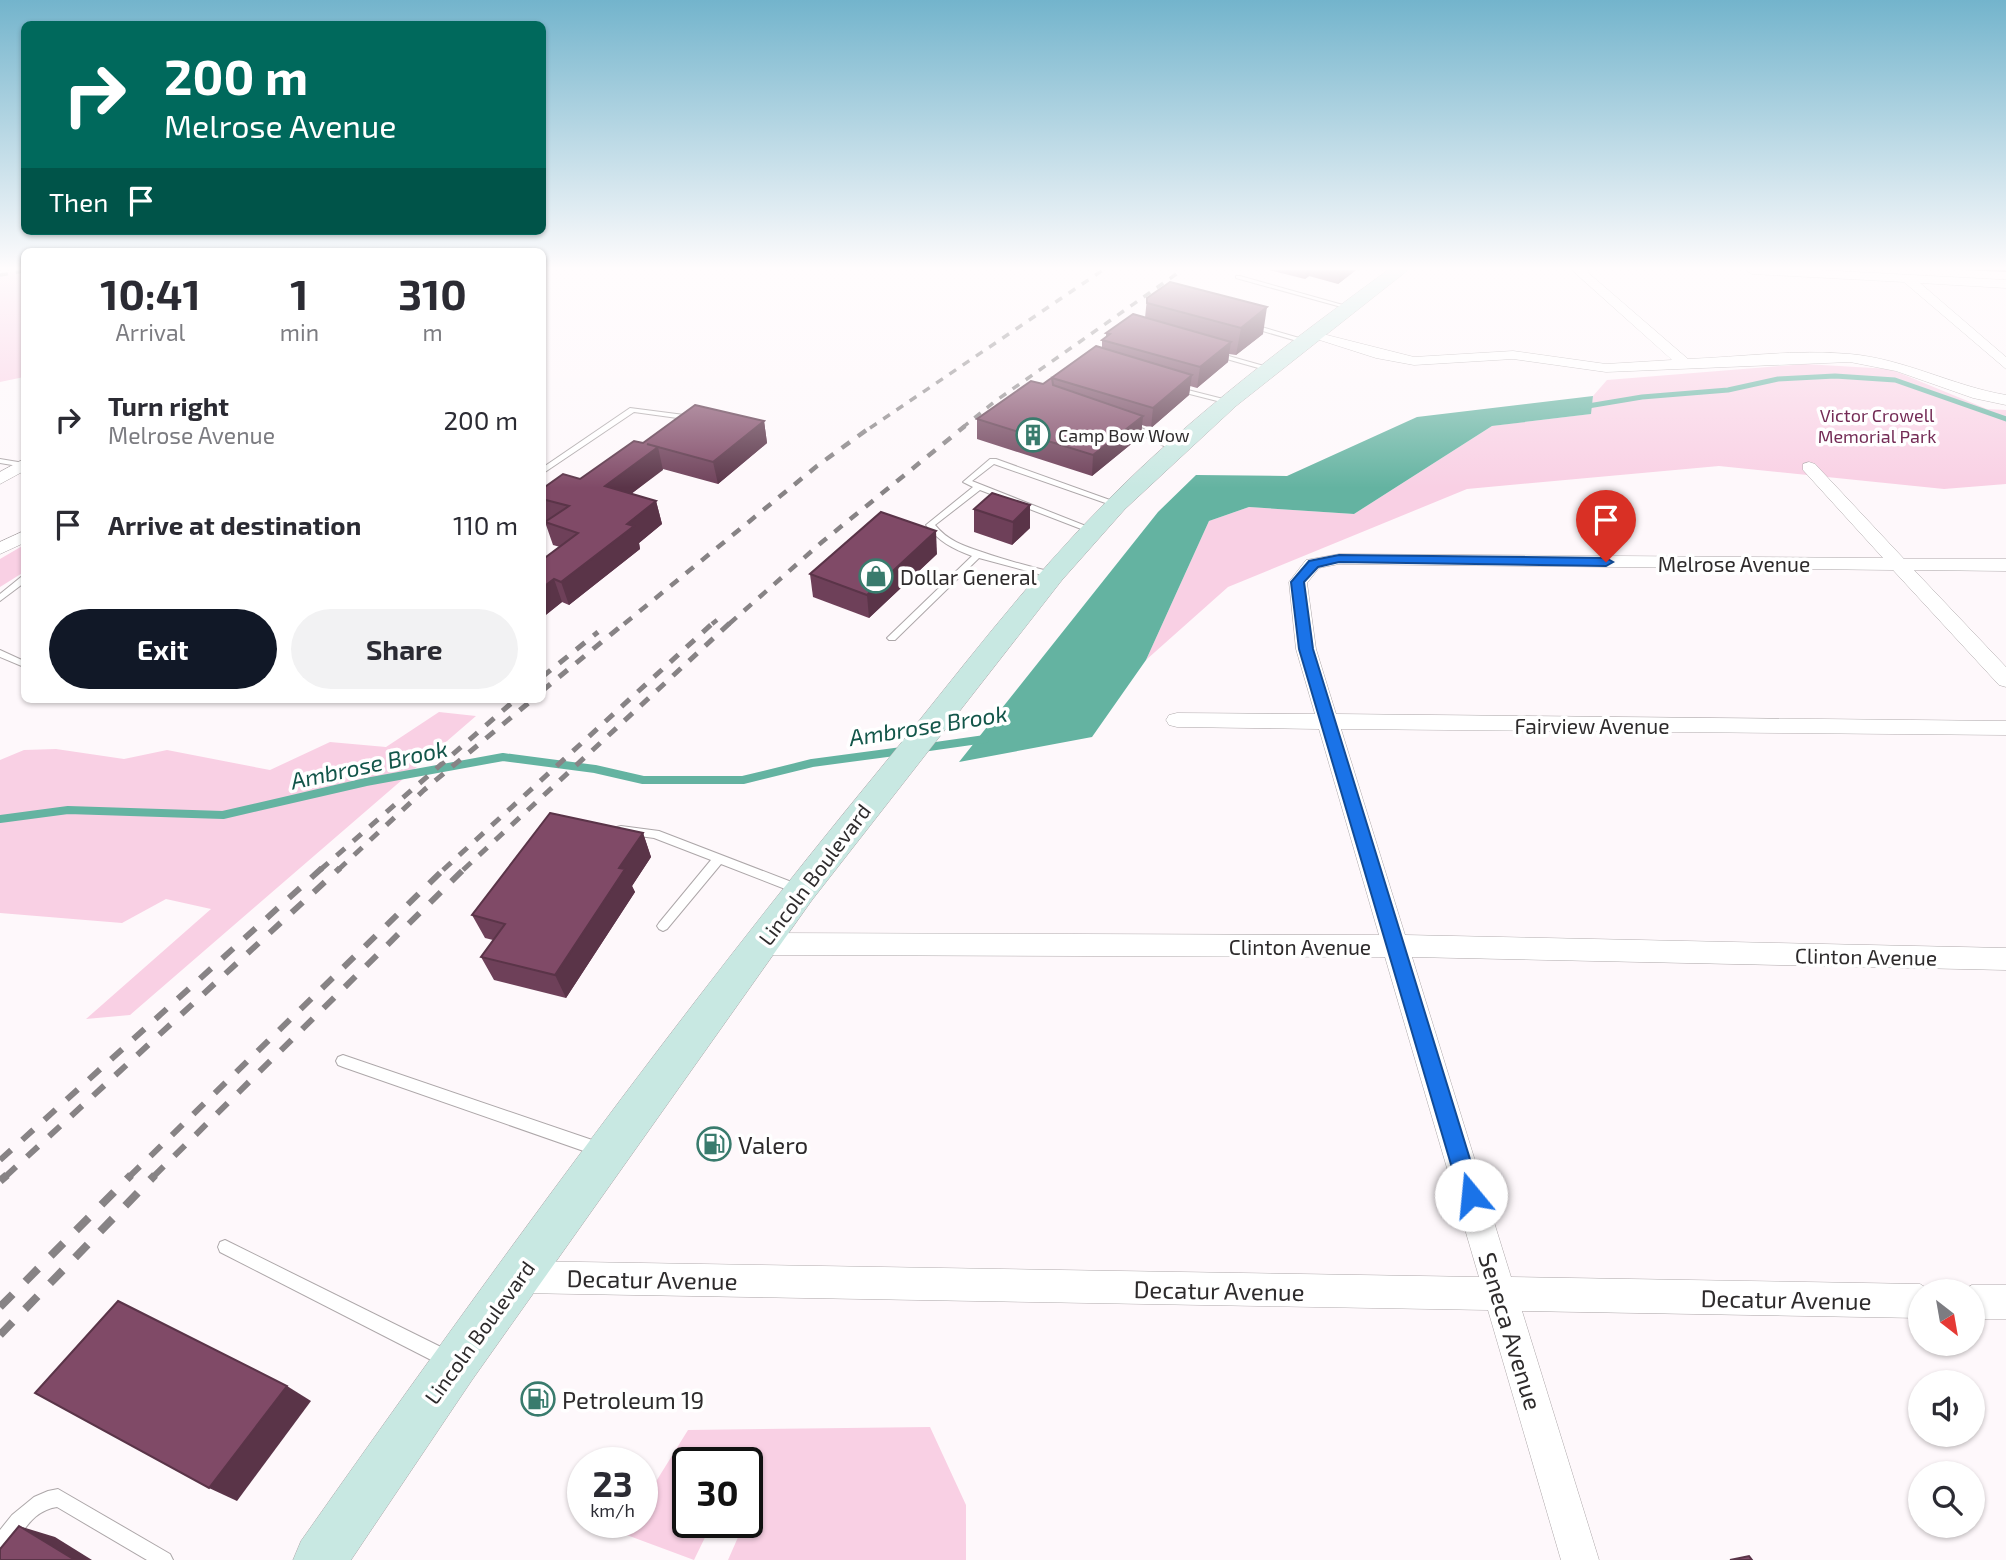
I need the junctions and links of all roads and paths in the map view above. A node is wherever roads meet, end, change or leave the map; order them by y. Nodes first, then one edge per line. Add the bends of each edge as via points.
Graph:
1 (1302, 343) edge
2 (1329, 343) edge
3 (1661, 343) edge
4 (1981, 343) edge
5 (1212, 354) edge
6 (1686, 365) junction
7 (2006, 365) edge
8 (1269, 369) junction
9 (1161, 384) edge
10 (2006, 400) edge
11 (1229, 402) junction
12 (701, 419) edge
13 (1119, 422) edge
14 (1177, 449) junction
15 (0, 461) edge
16 (21, 464) edge
17 (21, 467) edge
18 (1809, 467) dead end
19 (546, 469) edge
20 (0, 479) edge
21 (978, 487) junction
22 (1117, 504) junction
23 (1092, 530) junction
24 (21, 538) edge
25 (0, 549) edge
26 (979, 554) junction
27 (1900, 564) junction
28 (2006, 565) edge
29 (1053, 575) junction
30 (1300, 578) joint
31 (21, 581) edge
32 (0, 598) edge
33 (892, 638) dead end
34 (0, 653) edge
35 (21, 663) edge
36 (2006, 680) edge
37 (1177, 720) dead end
38 (1328, 723) junction
39 (2006, 728) edge
40 (606, 828) edge
41 (719, 858) junction
42 (800, 890) junction
43 (663, 926) dead end
44 (761, 944) junction
45 (1396, 946) junction
46 (2006, 958) edge
47 (343, 1061) dead end
48 (607, 1153) junction
49 (225, 1247) dead end
50 (519, 1276) junction
51 (1501, 1295) junction
52 (1908, 1301) edge
53 (1985, 1302) edge
54 (2006, 1302) edge
55 (455, 1363) junction
56 (0, 1544) edge
57 (164, 1560) edge
58 (320, 1560) edge
59 (1580, 1560) edge

1 - 8 main road, Lincoln Boulevard
2 - 6 street via 1414,360 1505,355 1589,368
3 - 6 street
4 - 7 street
5 - 8 lane
6 - 10 street via 1850,358
8 - 11 main road, Lincoln Boulevard
9 - 11 lane
11 - 14 main road, Lincoln Boulevard
12 - 19 lane via 633,410
13 - 14 lane
14 - 22 main road, Lincoln Boulevard
15 - 16 lane
17 - 20 street
18 - 27 street
21 - 22 lane via 967,482 993,461
21 - 23 lane
21 - 26 lane via 930,525 936,536 952,546
22 - 23 main road, Lincoln Boulevard
23 - 29 main road, Lincoln Boulevard
24 - 25 street
26 - 29 lane
26 - 33 lane
27 - 28 street, Melrose Avenue
27 - 30 street, Melrose Avenue via 1339,559 1313,564
27 - 36 street
29 - 42 main road, Lincoln Boulevard
30 - 38 street, Seneca Avenue via 1306,649
31 - 32 lane
34 - 35 lane
37 - 38 street, Fairview Avenue
38 - 39 street, Fairview Avenue
38 - 45 street, Seneca Avenue
40 - 41 lane via 655,834
41 - 42 lane
41 - 43 lane
42 - 44 main road, Lincoln Boulevard
44 - 45 street, Clinton Avenue
44 - 48 main road, Lincoln Boulevard
45 - 46 street, Clinton Avenue
45 - 51 street, Seneca Avenue
47 - 48 lane
48 - 50 main road, Lincoln Boulevard
49 - 55 lane
50 - 51 street, Decatur Avenue
50 - 55 main road, Lincoln Boulevard
51 - 52 street, Decatur Avenue
51 - 59 street, Seneca Avenue
53 - 54 street
55 - 58 main road, Lincoln Boulevard
56 - 57 lane via 30,1510 46,1499 58,1498

